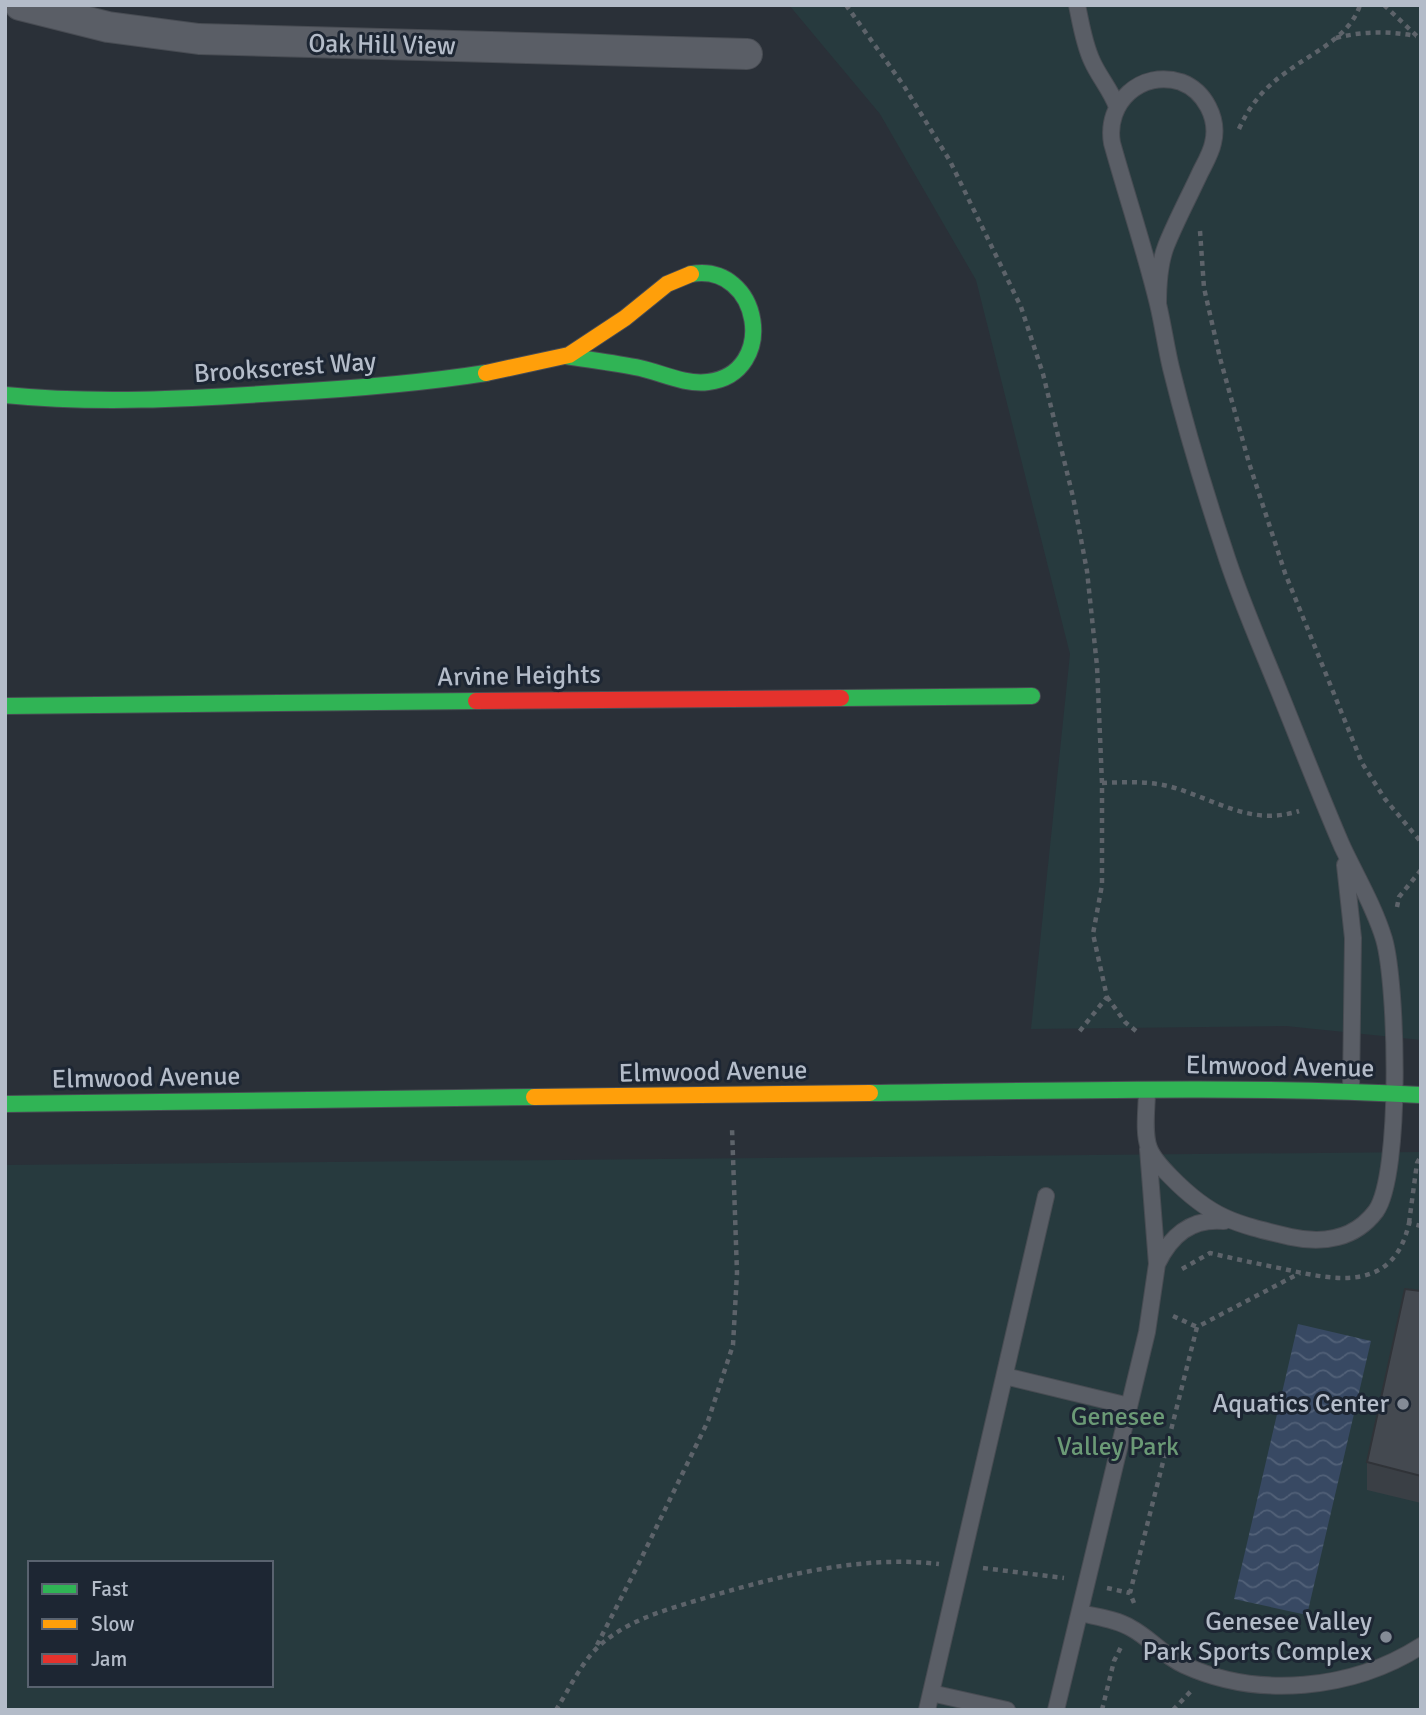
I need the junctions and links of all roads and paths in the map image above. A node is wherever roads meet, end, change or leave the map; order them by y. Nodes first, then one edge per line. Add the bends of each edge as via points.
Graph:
1 (20, 5) edge
2 (846, 5) edge
3 (1077, 5) edge
4 (1360, 5) edge
5 (1384, 5) edge
6 (1335, 38) junction
7 (1418, 38) edge
8 (747, 54) dead end
9 (1116, 107) junction
10 (1234, 139) dead end
11 (1200, 223) dead end
12 (1158, 304) junction
13 (566, 356) junction
14 (5, 394) edge
15 (1032, 696) dead end
16 (5, 706) edge
17 (1102, 783) junction
18 (1298, 811) dead end
19 (1421, 842) edge
20 (1342, 845) junction
21 (1107, 998) junction
22 (1136, 1031) dead end
23 (1079, 1032) dead end
24 (1147, 1090) junction
25 (1351, 1091) junction
26 (1393, 1093) junction
27 (1421, 1095) edge
28 (730, 1097) junction
29 (5, 1104) edge
30 (1148, 1147) junction
31 (1421, 1156) edge
32 (1046, 1196) dead end
33 (1235, 1223) junction
34 (1409, 1223) junction
35 (1421, 1226) edge
36 (1157, 1264) junction
37 (1300, 1273) junction
38 (1180, 1280) dead end
39 (1175, 1304) dead end
40 (1197, 1327) junction
41 (1005, 1376) junction
42 (1129, 1406) junction
43 (961, 1566) junction
44 (1087, 1583) junction
45 (1130, 1593) junction
46 (1080, 1613) junction
47 (1132, 1628) junction
48 (1421, 1646) edge
49 (595, 1649) junction
50 (931, 1693) junction
51 (556, 1710) edge
52 (927, 1710) edge
53 (1007, 1710) edge
54 (1056, 1710) edge
55 (1102, 1710) edge

1 - 8 street, Oak Hill View via 108,27 199,39
2 - 17 path via 950,161 1034,340 1087,571
3 - 9 lane via 1088,52
4 - 6 path via 1357,15
5 - 7 path
6 - 7 path via 1374,32
6 - 10 path via 1267,88 1244,116
9 - 12 lane via 1112,143
9 - 12 lane via 1136,86 1171,80 1189,86 1203,98 1214,124 1212,149 1165,247
11 - 19 path via 1204,288 1220,358 1285,573 1362,763
12 - 20 lane via 1191,442 1225,553
13 - 13 street, Brookscrest Way via 693,382 711,381 727,375 746,357 753,340 753,313 731,283 704,273 685,275
13 - 14 street, Brookscrest Way via 451,378 359,388 114,402
15 - 16 street, Arvine Heights
17 - 18 path via 1167,786 1263,818
17 - 21 path via 1102,885 1093,934
20 - 25 lane via 1353,938
20 - 26 lane via 1385,942 1392,994
21 - 22 path
21 - 23 path
24 - 25 street, Elmwood Avenue
24 - 28 street, Elmwood Avenue
24 - 30 lane
25 - 26 street, Elmwood Avenue
26 - 27 street, Elmwood Avenue
26 - 33 lane via 1389,1174 1384,1194 1366,1222 1334,1240
28 - 29 street, Elmwood Avenue
28 - 49 path via 737,1273 733,1345 708,1421
30 - 33 lane via 1199,1203
30 - 36 lane
31 - 34 path
32 - 41 lane
33 - 36 lane via 1212,1220 1188,1226 1170,1242
34 - 35 path
34 - 37 path via 1397,1255 1373,1274 1345,1279
36 - 42 lane
37 - 38 path via 1210,1254 1182,1268
37 - 40 path
39 - 40 path via 1173,1316
40 - 45 path
41 - 42 lane
41 - 43 lane
42 - 44 lane
43 - 44 path
43 - 49 path via 880,1563 792,1574 644,1618
43 - 50 lane
44 - 45 path
44 - 46 lane
45 - 47 path via 1140,1615
46 - 47 lane
46 - 54 lane
47 - 48 lane via 1185,1665 1277,1687 1360,1674
47 - 55 path via 1114,1661
49 - 51 path
50 - 52 lane
50 - 53 lane

